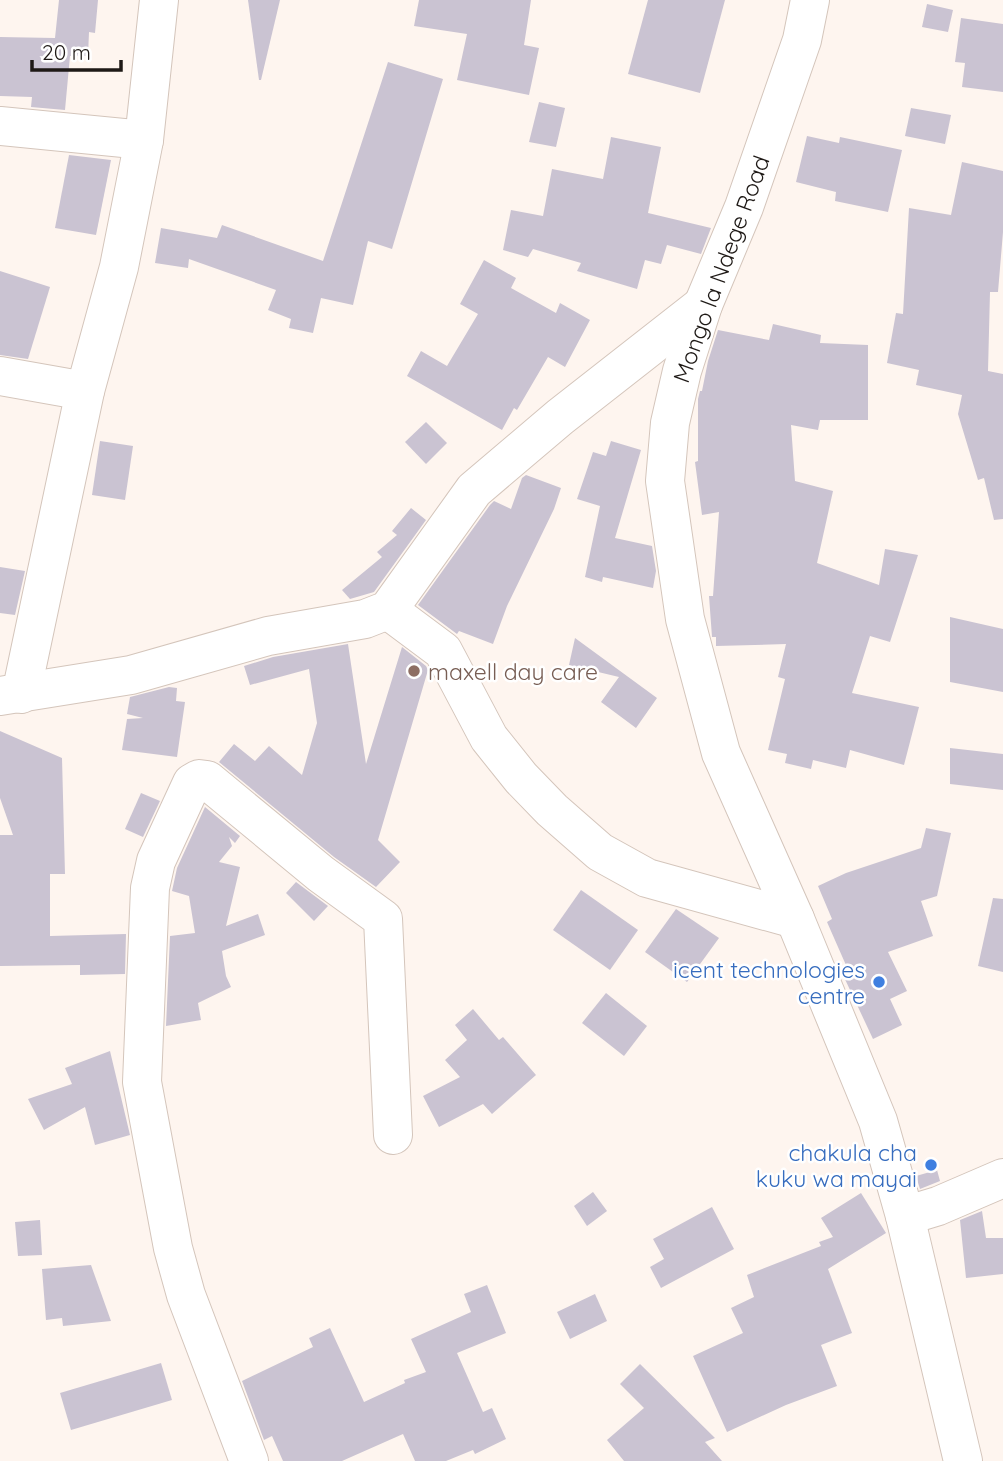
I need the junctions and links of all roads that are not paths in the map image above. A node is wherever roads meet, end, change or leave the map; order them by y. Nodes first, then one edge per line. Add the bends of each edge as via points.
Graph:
1 (159, 0) edge
2 (810, 0) edge
3 (0, 126) edge
4 (144, 140) junction
5 (703, 305) junction
6 (0, 376) edge
7 (85, 391) junction
8 (388, 610) junction
9 (10, 695) edge
10 (795, 919) junction
11 (393, 1135) dead end
12 (1003, 1178) edge
13 (905, 1216) junction
14 (249, 1461) edge
15 (963, 1461) edge

1 - 4 street
2 - 5 street, Mongo la Ndege Road via 802,40 744,207
3 - 4 street
4 - 7 street via 119,267
5 - 8 street via 474,490
5 - 10 street, Mongo la Ndege Road via 670,423 665,481 683,605 721,752
6 - 7 street
7 - 9 street
8 - 9 street via 365,619 268,636 131,675
8 - 10 street via 443,651 489,738 537,794 600,852 647,878
10 - 13 street, Mongo la Ndege Road via 878,1121
11 - 14 street via 383,919 207,780 199,779 192,783 156,861 150,888 142,1082 186,1295
12 - 13 street
13 - 15 street, Mongo la Ndege Road

